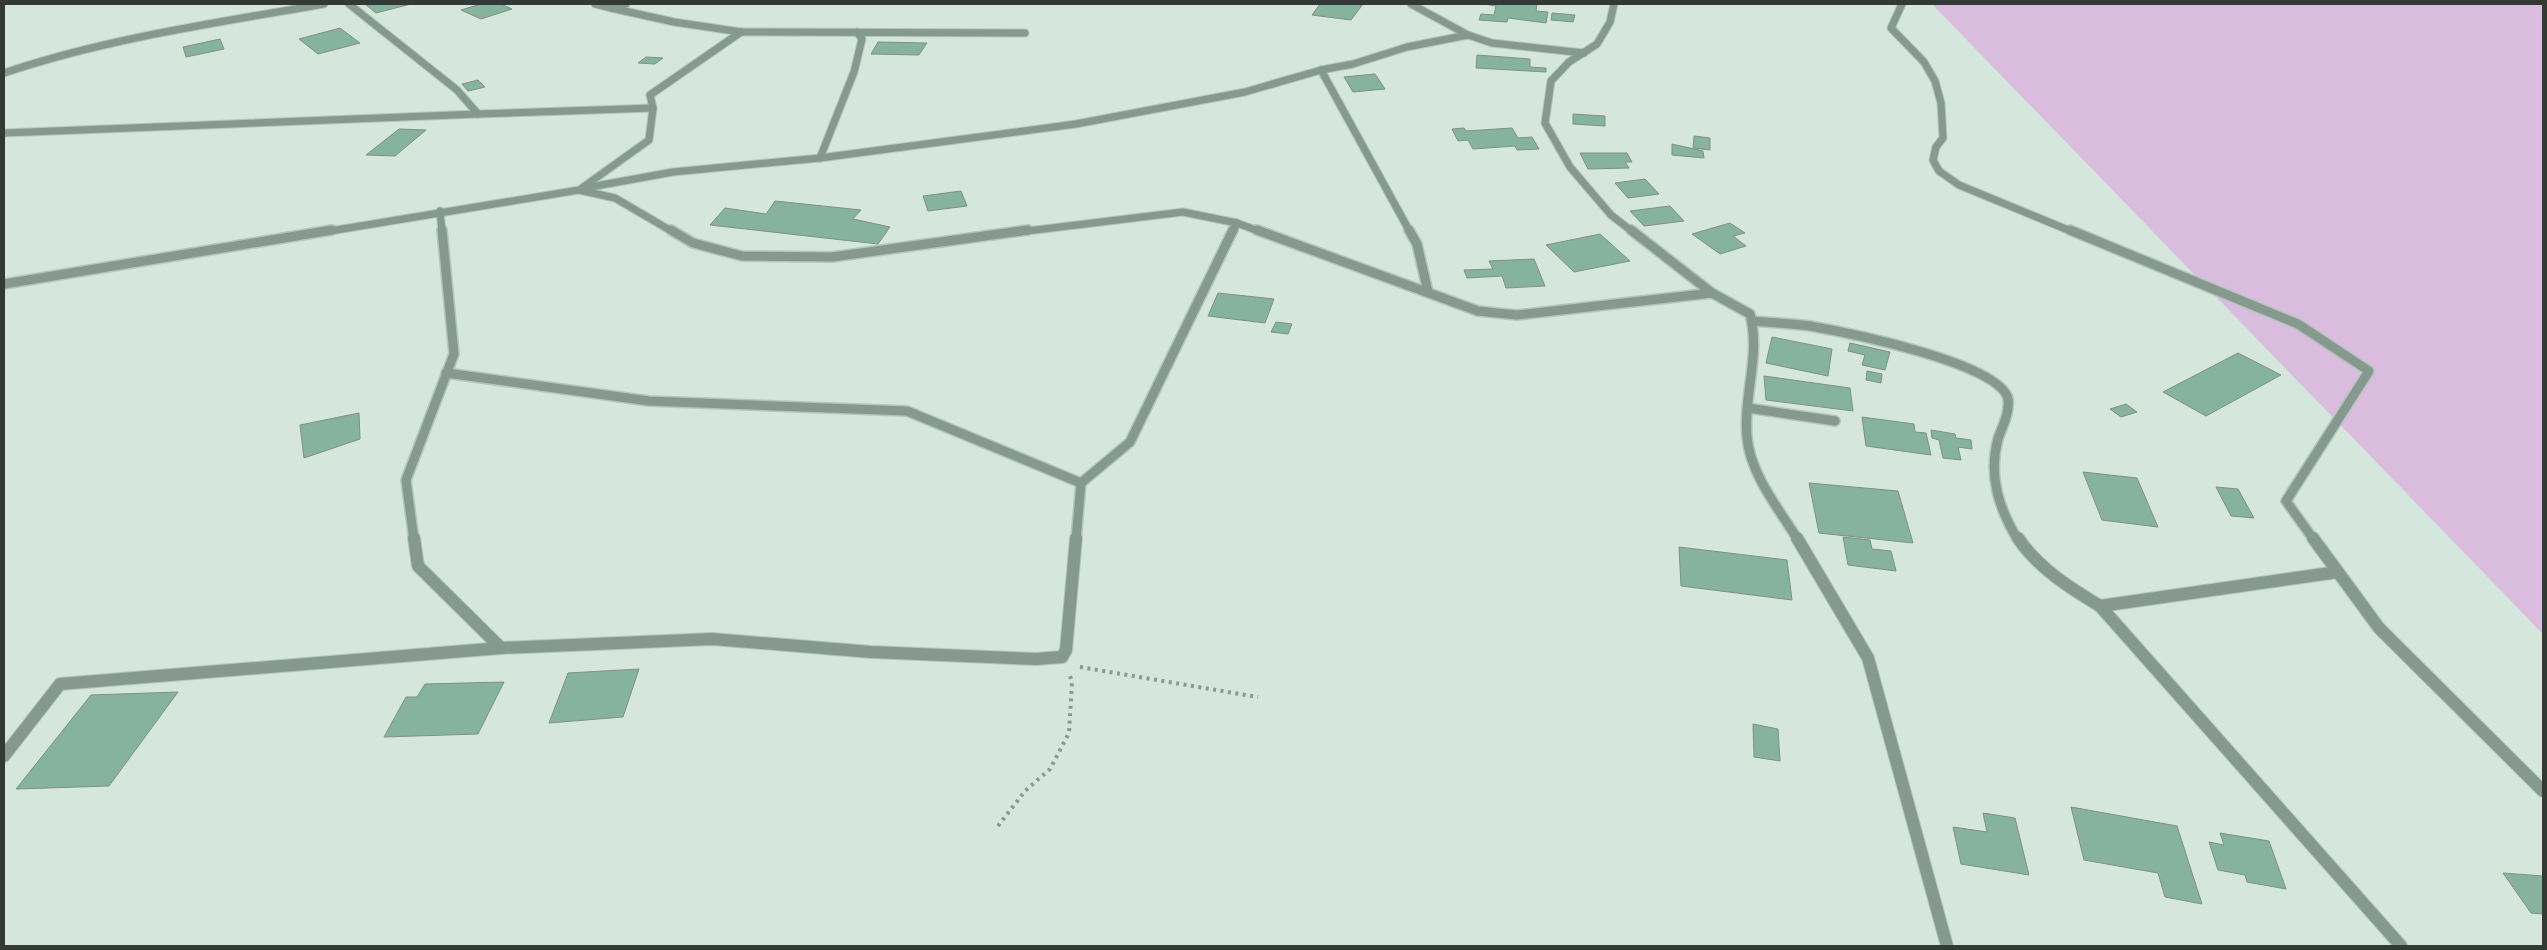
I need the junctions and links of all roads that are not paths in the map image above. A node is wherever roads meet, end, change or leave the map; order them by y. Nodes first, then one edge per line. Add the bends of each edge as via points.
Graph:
1 (324, 4) edge
2 (349, 4) edge
3 (596, 4) edge
4 (626, 4) edge
5 (1411, 4) edge
6 (1614, 4) edge
7 (1902, 4) edge
8 (611, 8) junction
9 (741, 32) junction
10 (856, 32) junction
11 (1025, 33) dead end
12 (1468, 35) junction
13 (1584, 54) junction
14 (1321, 70) junction
15 (4, 73) edge
16 (652, 108) junction
17 (478, 114) junction
18 (4, 133) edge
19 (820, 158) junction
20 (579, 190) junction
21 (440, 211) junction
22 (1237, 223) junction
23 (4, 284) edge
24 (1428, 292) junction
25 (1712, 293) junction
26 (1753, 321) junction
27 (446, 373) junction
28 (1748, 408) junction
29 (1835, 420) dead end
30 (1081, 483) junction
31 (2338, 572) junction
32 (2100, 606) junction
33 (501, 648) junction
34 (4, 756) edge
35 (2543, 791) edge
36 (1947, 946) edge
37 (2401, 946) edge

1 - 15 street via 136,38 34,62
2 - 17 street via 457,90
3 - 8 street
4 - 8 street
5 - 12 street
6 - 13 street via 1604,33 1597,44
7 - 31 street via 1890,28 1928,68 1941,93 1944,138 1936,147 1933,160 1939,171 1959,185 2008,206 2298,324 2369,371 2286,501
8 - 9 street
9 - 10 street
9 - 16 street via 650,95
10 - 11 street
10 - 19 street via 862,39 854,72
12 - 13 street via 1492,43
12 - 14 street
13 - 25 street via 1569,62 1552,81 1545,123 1570,167 1611,215
14 - 19 street via 1245,92 1076,124
14 - 24 street via 1417,244
16 - 17 street
16 - 20 street via 649,140
17 - 18 street
19 - 20 street via 673,172
20 - 21 street
20 - 22 street via 615,198 693,244 742,256 832,257 1183,212
21 - 23 street
21 - 27 street via 454,354
22 - 24 street
22 - 30 street via 1130,442
24 - 25 street via 1478,311 1517,314
25 - 26 street via 1750,314
26 - 28 street
26 - 32 street via 1819,327 1916,351 1951,361 1998,382 2009,404 1994,458 1993,485 2003,518 2018,541 2041,564 2066,586
27 - 30 street via 649,401 907,411
27 - 33 street via 406,480 418,566
28 - 29 street
28 - 36 street via 1749,452 1762,480 1868,658
30 - 33 street via 1067,644 1062,657 1036,660 871,652 712,639
31 - 32 street
31 - 35 street via 2379,628
32 - 37 street
33 - 34 street via 60,684

